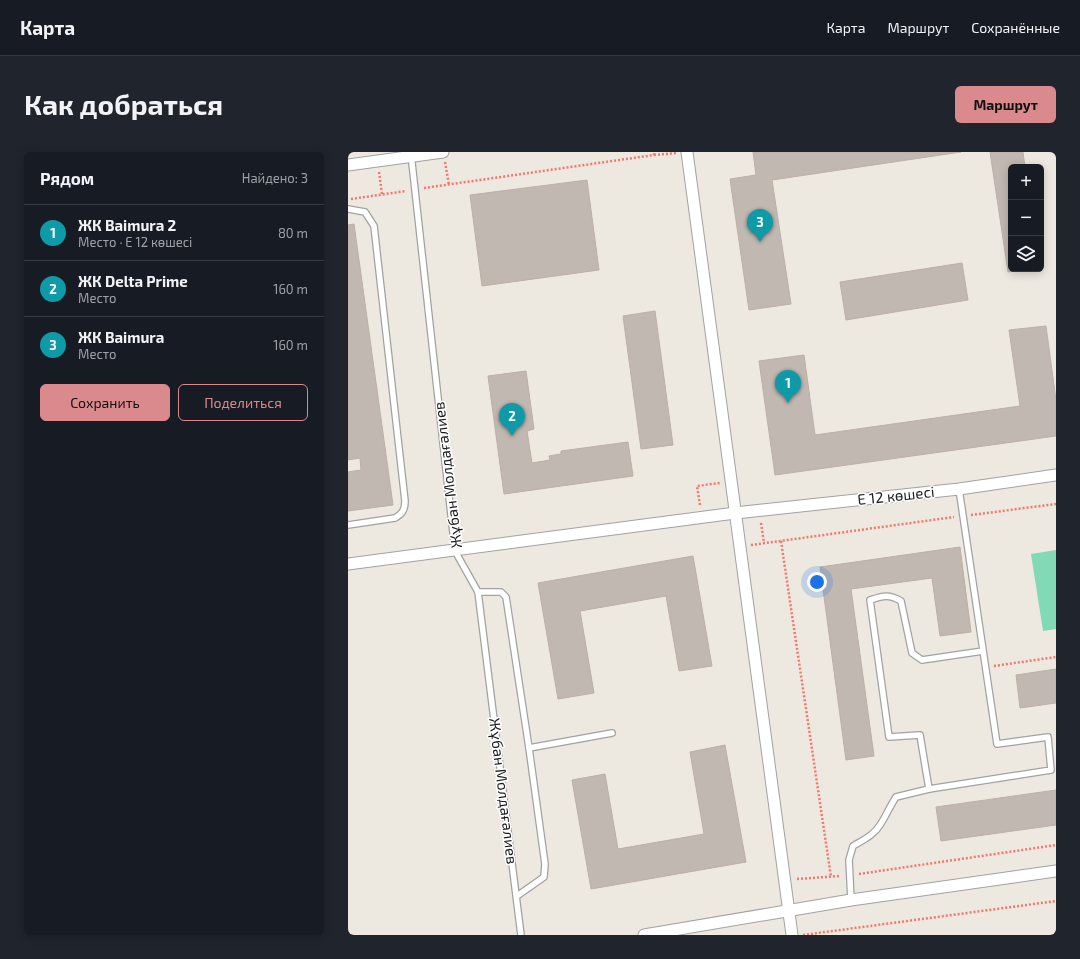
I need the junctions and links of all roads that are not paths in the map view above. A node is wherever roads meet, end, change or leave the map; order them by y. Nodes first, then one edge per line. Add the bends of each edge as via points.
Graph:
1 (686, 152) edge
2 (411, 154) edge
3 (444, 155) edge
4 (348, 165) edge
5 (348, 209) edge
6 (1056, 475) edge
7 (959, 489) junction
8 (735, 513) junction
9 (348, 525) edge
10 (455, 551) junction
11 (348, 564) edge
12 (478, 592) junction
13 (983, 652) junction
14 (612, 733) dead end
15 (529, 748) junction
16 (929, 789) junction
17 (1056, 871) edge
18 (517, 896) junction
19 (851, 900) junction
20 (789, 912) junction
21 (522, 935) edge
22 (644, 935) edge
23 (792, 935) edge

1 - 8 street
2 - 3 street
2 - 4 street
2 - 10 lane, Жұбан Молдағалиев
5 - 9 lane via 365,212 374,226 405,501 405,509 395,518
6 - 7 street, Е 12 көшесі
7 - 8 street, Е 12 көшесі
7 - 13 lane
8 - 10 street, Е 12 көшесі
8 - 20 street
10 - 11 street, Е 12 көшесі
10 - 12 lane, Жұбан Молдағалиев
12 - 15 lane via 502,592 506,597
12 - 18 lane, Жұбан Молдағалиев
13 - 16 lane via 997,744 1048,736 1051,770
13 - 16 lane via 922,660 912,653 901,601 886,596 870,600 889,737 920,735
14 - 15 lane
15 - 18 lane via 545,871 544,877
16 - 19 lane via 896,797 880,826 868,838 853,846 849,860
17 - 19 street
18 - 21 lane, Жұбан Молдағалиев
19 - 20 street
20 - 22 street
20 - 23 street

